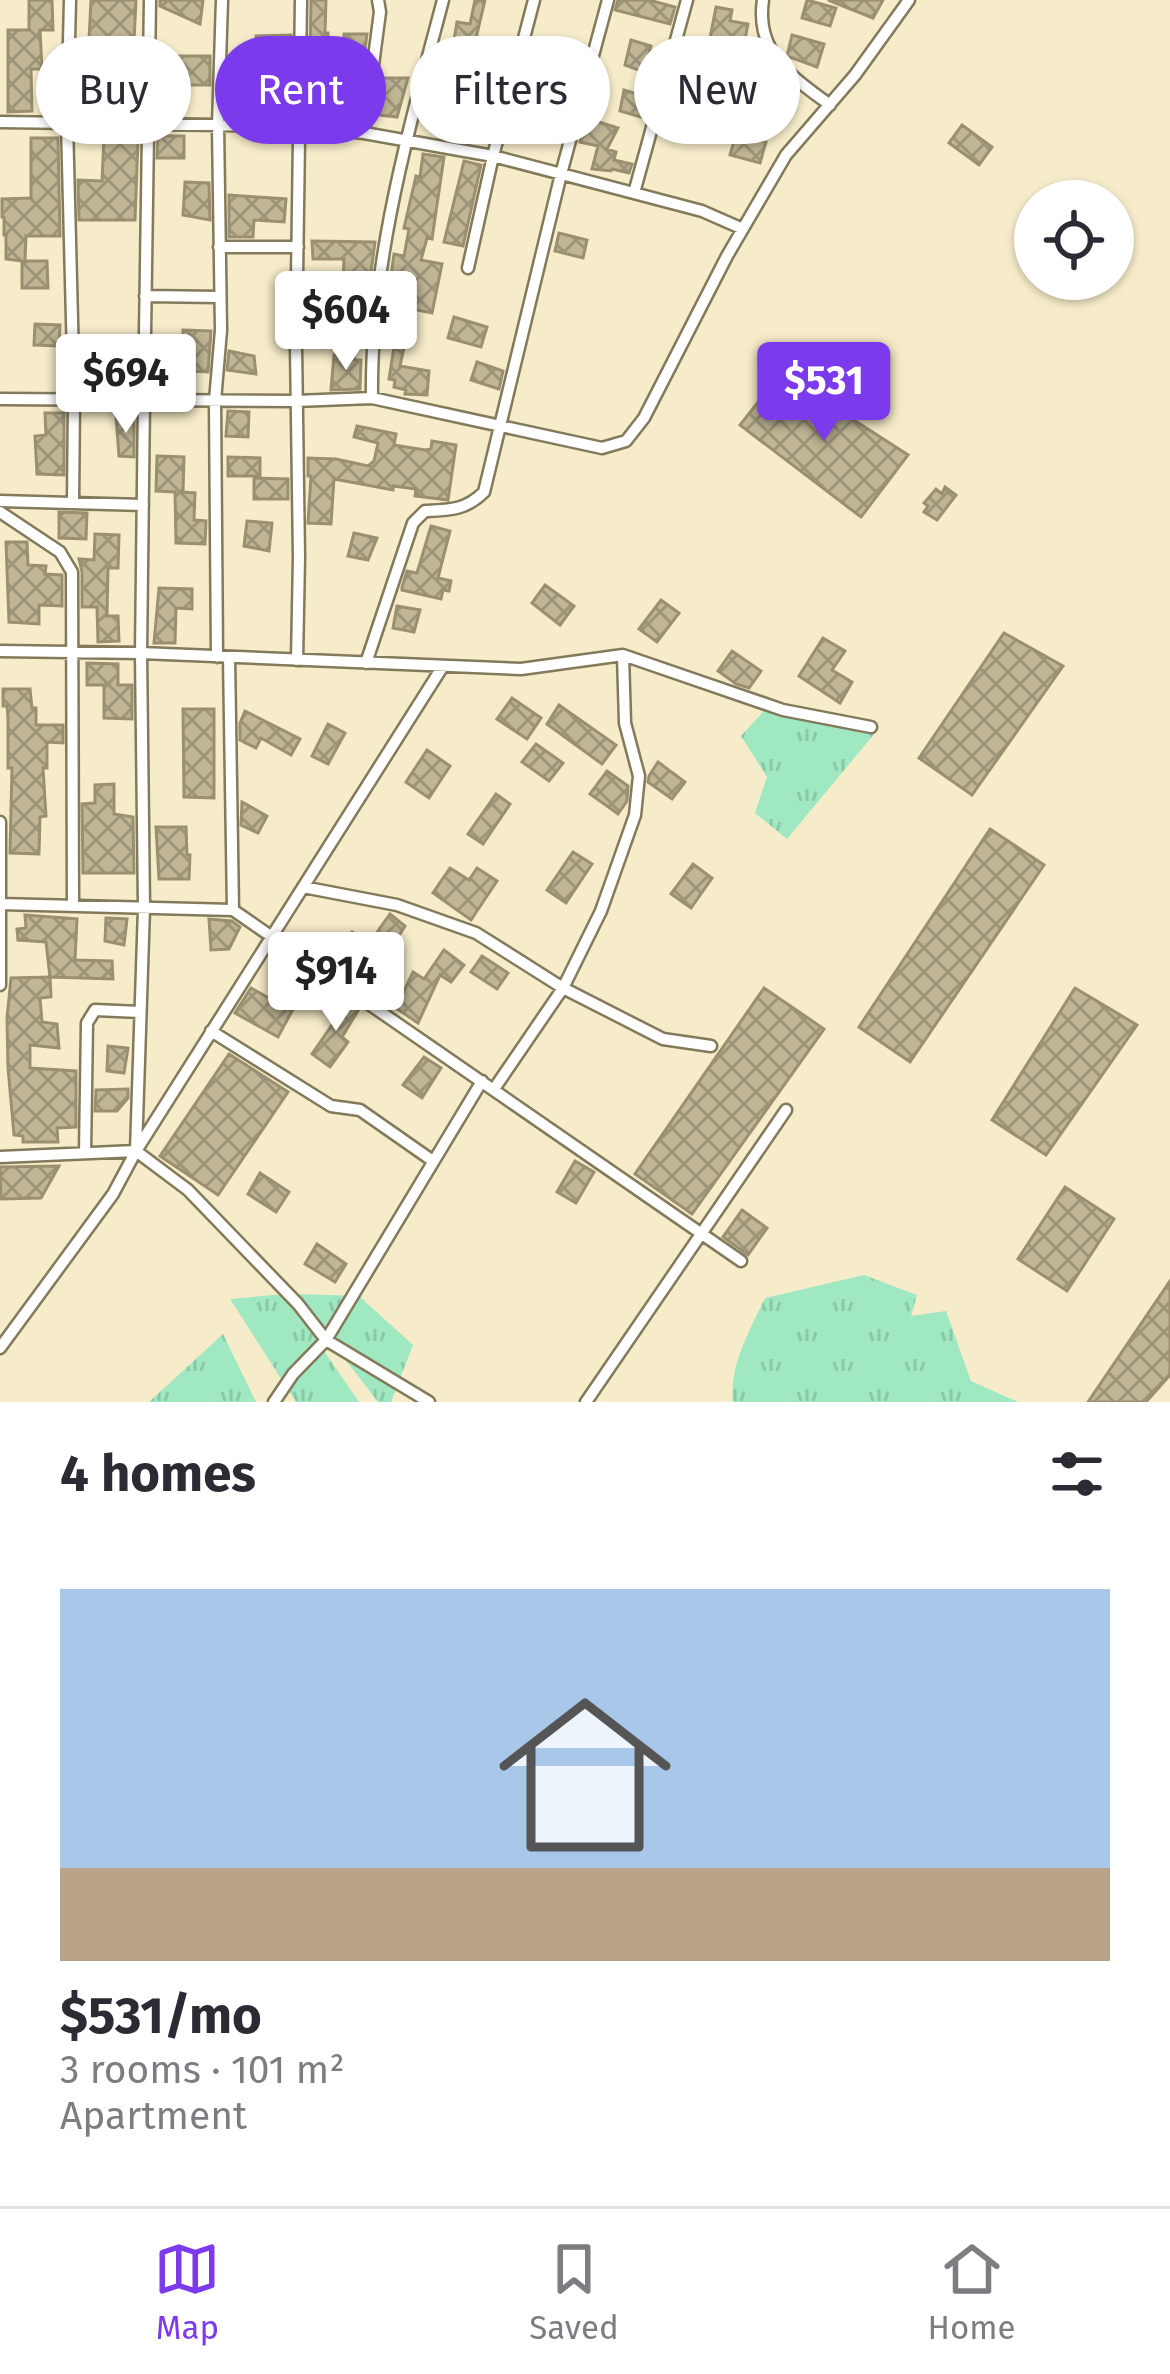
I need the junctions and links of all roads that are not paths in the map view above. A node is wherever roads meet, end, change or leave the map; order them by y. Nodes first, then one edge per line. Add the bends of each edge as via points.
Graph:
1 (70, 0) edge
2 (150, 0) edge
3 (222, 0) edge
4 (301, 0) edge
5 (378, 0) edge
6 (443, 0) edge
7 (534, 0) edge
8 (608, 0) edge
9 (687, 0) edge
10 (764, 0) edge
11 (909, 0) edge
12 (69, 36) edge
13 (149, 36) edge
14 (221, 36) edge
15 (301, 36) edge
16 (377, 36) edge
17 (830, 104) junction
18 (0, 122) edge
19 (36, 123) edge
20 (386, 137) edge
21 (405, 140) junction
22 (68, 144) edge
23 (147, 144) edge
24 (218, 144) edge
25 (301, 144) edge
26 (494, 156) junction
27 (561, 174) junction
28 (634, 194) junction
29 (742, 230) junction
30 (219, 247) junction
31 (298, 247) junction
32 (468, 268) dead end
33 (145, 296) junction
34 (220, 297) junction
35 (372, 398) junction
36 (0, 399) edge
37 (74, 399) junction
38 (144, 400) junction
39 (215, 401) junction
40 (296, 401) junction
41 (502, 424) junction
42 (0, 501) edge
43 (73, 503) junction
44 (143, 505) junction
45 (0, 512) edge
46 (0, 652) edge
47 (74, 652) junction
48 (141, 653) junction
49 (623, 656) junction
50 (223, 657) junction
51 (297, 660) junction
52 (367, 663) junction
53 (443, 666) junction
54 (872, 727) dead end
55 (0, 821) edge
56 (303, 887) junction
57 (0, 904) edge
58 (74, 906) junction
59 (144, 908) junction
60 (233, 910) junction
61 (273, 935) junction
62 (0, 985) edge
63 (563, 988) junction
64 (140, 1012) junction
65 (212, 1031) junction
66 (712, 1046) dead end
67 (482, 1081) junction
68 (494, 1089) junction
69 (786, 1110) dead end
70 (136, 1151) junction
71 (85, 1153) junction
72 (0, 1157) edge
73 (434, 1161) junction
74 (701, 1234) junction
75 (740, 1262) dead end
76 (326, 1340) junction
77 (0, 1348) edge
78 (274, 1402) edge
79 (429, 1402) edge
80 (586, 1402) edge

1 - 12 street
2 - 13 street
3 - 14 street
4 - 15 street
5 - 16 street
6 - 21 street
7 - 26 street
8 - 27 street
9 - 28 street
10 - 17 street via 760,18 770,50
11 - 17 street
17 - 29 street via 786,155
18 - 19 street
20 - 21 street
21 - 26 street
21 - 35 street via 380,282
22 - 37 street
23 - 33 street
24 - 30 street
25 - 31 street
26 - 27 street
26 - 32 street
27 - 28 street
27 - 41 street
28 - 29 street
29 - 41 street via 626,441 602,448
30 - 31 street
30 - 34 street
31 - 40 street
33 - 34 street
33 - 38 street
34 - 39 street
35 - 40 street
35 - 41 street
36 - 37 street
37 - 38 street
37 - 43 street
38 - 39 street
38 - 44 street
39 - 40 street
39 - 50 street
40 - 51 street
41 - 52 street via 484,492 473,504 425,511 413,523
42 - 43 street
43 - 44 street
44 - 48 street
45 - 47 street via 60,552 72,572
46 - 47 street
47 - 48 street
47 - 58 street
48 - 50 street
48 - 59 street
49 - 53 street via 520,669
49 - 54 street via 783,710
49 - 63 street via 625,723 639,776 635,815
50 - 51 street
50 - 60 street
51 - 52 street
52 - 53 street
53 - 56 street
55 - 57 street
56 - 61 street
56 - 63 street via 397,905 476,933
57 - 58 street
57 - 62 street
58 - 59 street
59 - 60 street
59 - 64 street
60 - 61 street
61 - 65 street
61 - 67 street
63 - 66 street via 663,1040
63 - 68 street
64 - 70 street
64 - 71 street via 95,1010 87,1023
65 - 70 street
65 - 73 street via 331,1106 360,1110
67 - 68 street
67 - 73 street
68 - 74 street
69 - 74 street
70 - 71 street
70 - 76 street via 188,1190
70 - 77 street
71 - 72 street
73 - 76 street
74 - 75 street
74 - 80 street
76 - 78 street
76 - 79 street

